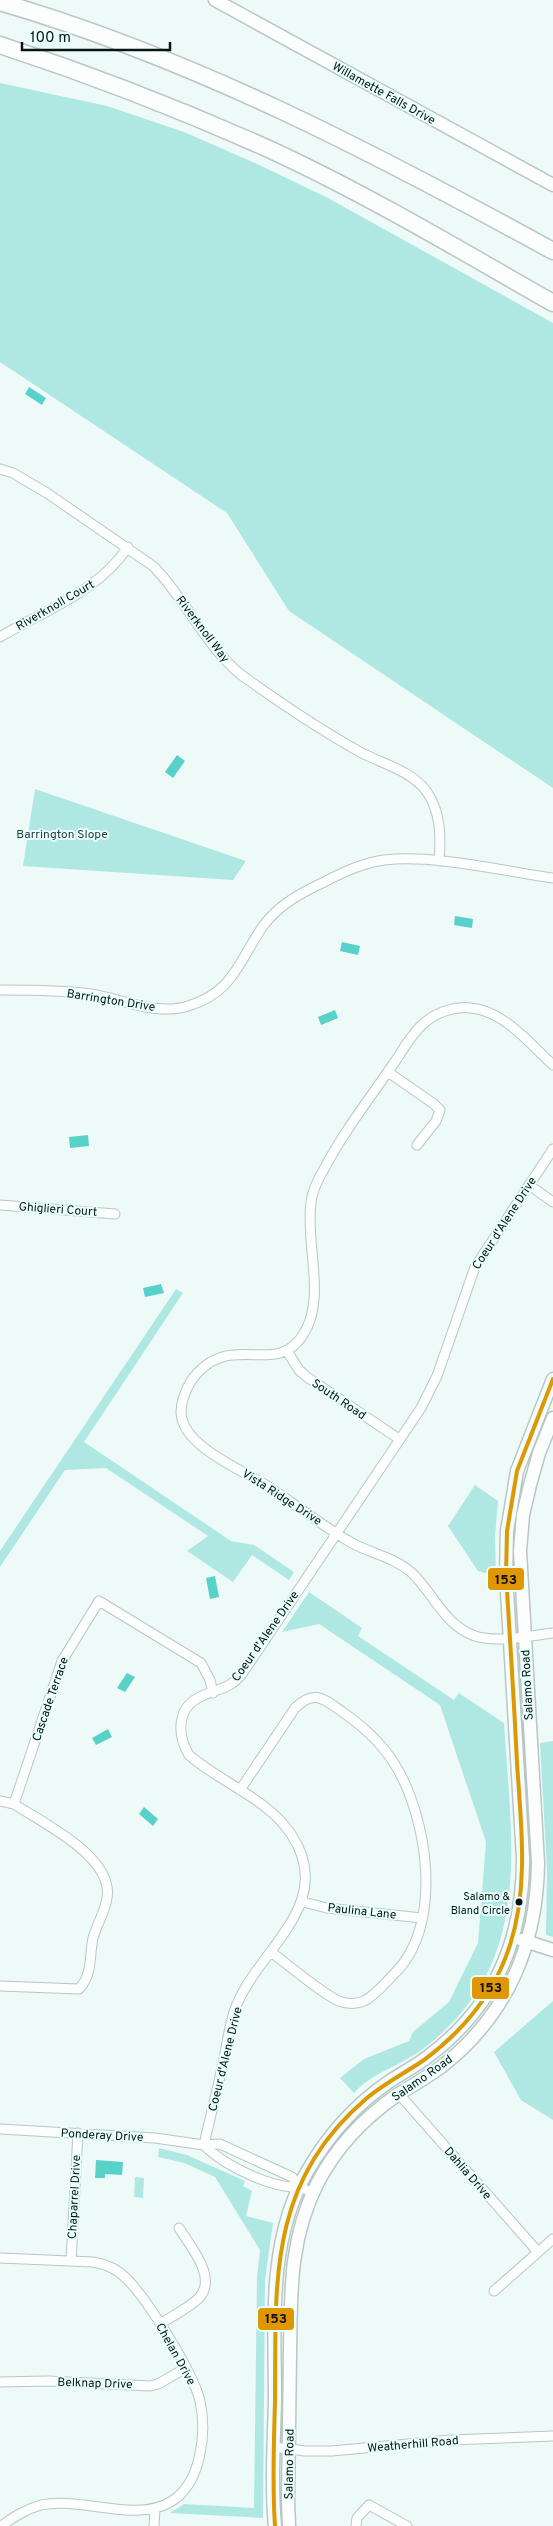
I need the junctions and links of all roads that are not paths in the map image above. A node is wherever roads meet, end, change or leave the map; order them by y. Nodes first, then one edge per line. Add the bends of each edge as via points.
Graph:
1 (215, 0) edge
2 (0, 2) edge
3 (0, 44) edge
4 (553, 185) edge
5 (553, 251) edge
6 (553, 303) edge
7 (0, 469) edge
8 (128, 547) junction
9 (0, 637) edge
10 (439, 861) junction
11 (553, 878) edge
12 (0, 990) edge
13 (553, 1065) edge
14 (388, 1072) junction
15 (417, 1145) dead end
16 (553, 1149) edge
17 (529, 1185) junction
18 (553, 1202) edge
19 (0, 1205) edge
20 (115, 1214) dead end
21 (287, 1351) junction
22 (553, 1379) edge
23 (553, 1418) edge
24 (399, 1440) junction
25 (337, 1533) junction
26 (553, 1633) edge
27 (524, 1636) junction
28 (510, 1637) junction
29 (213, 1693) junction
30 (240, 1790) junction
31 (0, 1801) edge
32 (14, 1804) junction
33 (303, 1902) junction
34 (422, 1918) junction
35 (514, 1937) junction
36 (528, 1942) junction
37 (553, 1950) edge
38 (272, 1952) junction
39 (0, 1986) edge
40 (399, 2094) junction
41 (0, 2129) edge
42 (78, 2133) junction
43 (204, 2145) junction
44 (300, 2187) junction
45 (313, 2193) junction
46 (178, 2228) dead end
47 (553, 2239) edge
48 (538, 2252) junction
49 (0, 2258) edge
50 (71, 2261) junction
51 (494, 2291) dead end
52 (160, 2324) junction
53 (186, 2368) junction
54 (0, 2382) edge
55 (553, 2436) edge
56 (274, 2447) junction
57 (289, 2448) junction
58 (155, 2509) junction
59 (1, 2526) edge
60 (154, 2526) edge
61 (275, 2526) edge
62 (289, 2526) edge
63 (356, 2526) edge
64 (406, 2526) edge

1 - 4 main road, Willamette Falls Drive
2 - 5 highway via 159,58 241,93 387,162
3 - 6 highway via 137,93 272,151 354,191
7 - 8 street, Riverknoll Way via 47,493
8 - 9 street, Riverknoll Court via 98,581
8 - 10 street, Riverknoll Way via 163,576 198,628 240,674 360,752 417,781 426,791 442,834
10 - 11 street, Barrington Drive
10 - 12 street, Barrington Drive via 397,859 367,864 337,875 290,900 274,912 262,928 235,975 209,998 186,1007 154,1008 91,994 51,990
13 - 14 street via 504,1020 483,1010 465,1008 439,1013 425,1022
14 - 15 street via 440,1110 438,1118
14 - 21 street via 315,1186 310,1211 313,1316 300,1340
16 - 17 street, Coeur d'Alene Drive
17 - 18 street
17 - 24 street, Coeur d'Alene Drive via 475,1266 437,1376 421,1408
19 - 20 street, Ghiglieri Court
21 - 24 street, South Road via 307,1378
21 - 25 street, Vista Ridge Drive via 271,1356 230,1354 206,1365 182,1398 183,1423 192,1439 205,1449
22 - 28 main road, Salamo Road via 523,1452 510,1503 506,1531
23 - 27 main road, Salamo Road via 538,1453 523,1515 520,1551
24 - 25 street, Coeur d'Alene Drive
25 - 28 street, Vista Ridge Drive via 388,1557 413,1574 452,1623 464,1631 485,1638
25 - 29 street, Coeur d'Alene Drive via 235,1682
26 - 27 street, Vista Ridge Drive
27 - 28 street, Vista Ridge Drive
27 - 36 main road, Salamo Road via 538,1863
28 - 35 main road, Salamo Road via 523,1858 521,1900
29 - 30 street, Coeur d'Alene Drive via 202,1695 188,1706 182,1719 181,1739 190,1755
29 - 32 street, Cascade Terrace via 201,1664 99,1602 62,1661
30 - 33 street, Coeur d'Alene Drive via 272,1813 292,1836 303,1862
30 - 34 street via 301,1702 307,1698 321,1698 349,1716 384,1748 408,1792 424,1853 426,1876
31 - 32 street
32 - 39 street via 91,1856 105,1876 107,1897 93,1938 88,1974 79,1989
33 - 34 street, Paulina Lane via 327,1908
33 - 38 street, Coeur d'Alene Drive
34 - 38 street via 417,1943 408,1959 373,1994 359,2002 340,2002
35 - 36 main road
35 - 44 main road, Salamo Road via 496,1980 467,2021 440,2048 349,2115 322,2147
36 - 37 main road
36 - 40 main road, Salamo Road via 512,1982 485,2025 454,2057
38 - 43 street, Coeur d'Alene Drive via 247,1984 234,2013
40 - 45 main road, Salamo Road via 353,2133 328,2165
40 - 48 street, Dahlia Drive
41 - 42 street, Ponderay Drive
42 - 43 street, Ponderay Drive
42 - 50 street, Chaparrel Drive
43 - 44 street, Ponderay Drive via 216,2158 261,2178 288,2188
43 - 44 street, Ponderay Drive via 220,2144 292,2177
44 - 45 street, Ponderay Drive
44 - 56 main road, Salamo Road via 285,2221 277,2266
45 - 57 main road, Salamo Road via 297,2236 291,2278
46 - 52 street via 205,2274 205,2284 199,2298
47 - 48 street
48 - 51 street
49 - 50 street, Chelan Drive
50 - 52 street, Chelan Drive via 103,2264 119,2273 136,2290
52 - 53 street, Chelan Drive
53 - 54 street, Belknap Drive via 150,2386
53 - 58 street, Chelan Drive via 200,2402 197,2469 187,2489 170,2503
55 - 57 street, Weatherhill Road via 451,2440 332,2452
56 - 57 street, Weatherhill Road
56 - 61 main road, Salamo Road
57 - 62 main road, Salamo Road
58 - 59 street, Chelan Drive via 69,2503 43,2505 28,2509
58 - 60 street
63 - 64 street via 357,2518 370,2505

